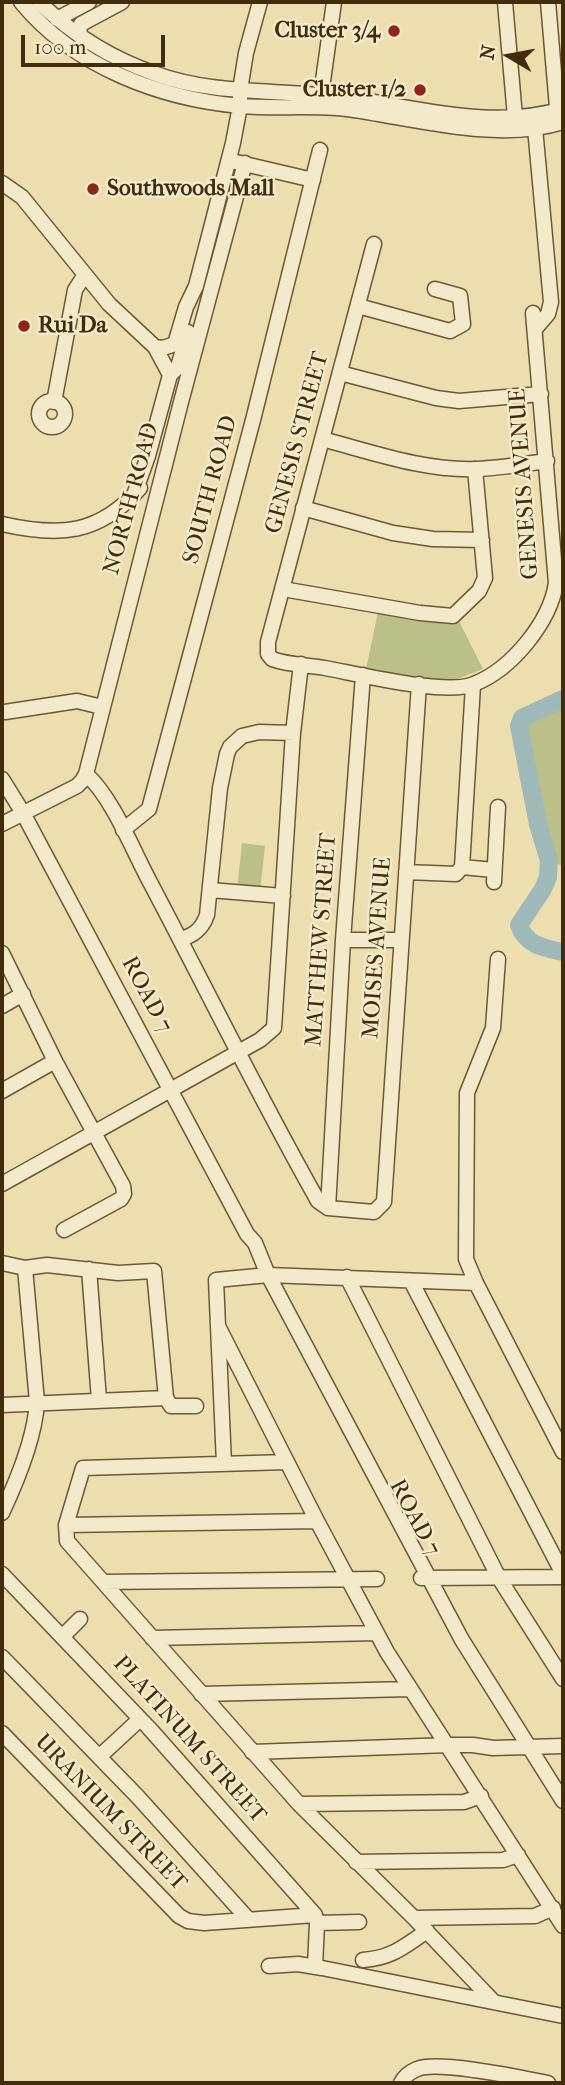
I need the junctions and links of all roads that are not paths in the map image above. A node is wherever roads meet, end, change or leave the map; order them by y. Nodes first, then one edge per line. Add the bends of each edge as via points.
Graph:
1 (20, 2) edge
2 (38, 2) edge
3 (89, 2) edge
4 (122, 2) edge
5 (260, 2) edge
6 (334, 2) edge
7 (505, 2) edge
8 (548, 2) edge
9 (57, 19) junction
10 (81, 37) junction
11 (240, 90) junction
12 (321, 95) junction
13 (240, 106) junction
14 (515, 117) junction
15 (561, 117) edge
16 (535, 128) junction
17 (320, 150) dead end
18 (229, 160) junction
19 (245, 163) junction
20 (313, 180) junction
21 (2, 183) edge
22 (2, 191) edge
23 (26, 202) junction
24 (373, 244) dead end
25 (84, 276) junction
26 (196, 286) junction
27 (435, 289) dead end
28 (358, 306) junction
29 (533, 313) dead end
30 (535, 329) junction
31 (155, 347) junction
32 (340, 373) junction
33 (170, 374) junction
34 (541, 394) junction
35 (54, 402) dead end
36 (162, 406) junction
37 (176, 422) junction
38 (322, 439) junction
39 (547, 461) junction
40 (475, 469) junction
41 (161, 480) junction
42 (134, 495) junction
43 (303, 508) junction
44 (2, 524) edge
45 (482, 540) junction
46 (283, 589) junction
47 (301, 664) junction
48 (363, 675) junction
49 (419, 684) junction
50 (474, 685) junction
51 (102, 707) junction
52 (5, 712) dead end
53 (293, 733) junction
54 (86, 774) junction
55 (2, 779) edge
56 (498, 807) dead end
57 (23, 813) junction
58 (2, 824) edge
59 (123, 830) junction
60 (462, 867) junction
61 (406, 872) junction
62 (210, 890) junction
63 (284, 896) junction
64 (180, 939) junction
65 (344, 940) junction
66 (401, 940) junction
67 (2, 953) edge
68 (498, 959) dead end
69 (23, 994) junction
70 (2, 1006) edge
71 (236, 1052) junction
72 (55, 1061) junction
73 (170, 1089) junction
74 (2, 1091) edge
75 (94, 1134) junction
76 (2, 1184) edge
77 (328, 1208) junction
78 (64, 1230) dead end
79 (2, 1263) edge
80 (25, 1268) junction
81 (89, 1269) junction
82 (266, 1275) junction
83 (347, 1276) junction
84 (411, 1281) junction
85 (476, 1283) junction
86 (218, 1326) junction
87 (166, 1398) junction
88 (99, 1400) junction
89 (37, 1402) junction
90 (2, 1405) edge
91 (196, 1406) dead end
92 (563, 1452) edge
93 (287, 1462) junction
94 (224, 1464) junction
95 (3, 1505) edge
96 (317, 1521) junction
97 (66, 1525) junction
98 (2, 1574) edge
99 (563, 1575) edge
100 (424, 1578) junction
101 (499, 1578) junction
102 (377, 1579) dead end
103 (349, 1580) junction
104 (103, 1582) junction
105 (80, 1619) dead end
106 (377, 1633) junction
107 (63, 1636) junction
108 (152, 1638) junction
109 (2, 1657) edge
110 (563, 1679) edge
111 (410, 1689) junction
112 (201, 1694) junction
113 (140, 1719) junction
114 (2, 1733) edge
115 (563, 1739) edge
116 (524, 1744) junction
117 (449, 1745) junction
118 (563, 1746) edge
119 (252, 1752) junction
120 (99, 1757) junction
121 (481, 1796) junction
122 (563, 1801) edge
123 (299, 1804) junction
124 (563, 1812) edge
125 (518, 1855) junction
126 (356, 1862) junction
127 (553, 1908) junction
128 (414, 1917) junction
129 (248, 1919) junction
130 (316, 1919) junction
131 (359, 1923) dead end
132 (563, 1926) edge
133 (427, 1931) junction
134 (363, 1960) dead end
135 (269, 1965) dead end
136 (315, 1967) junction
137 (493, 2001) junction
138 (563, 2016) edge
139 (401, 2083) edge
140 (548, 2083) edge

1 - 13 street via 61,41 131,80 190,98
2 - 9 street
3 - 9 street
4 - 10 street via 81,24
5 - 11 street
6 - 12 street
7 - 14 street
8 - 15 street
9 - 10 street
10 - 11 street via 157,75
11 - 12 street
11 - 13 street
12 - 14 street via 430,112
13 - 16 street via 319,106 427,124
13 - 18 street
14 - 15 street
15 - 16 street
16 - 30 street via 551,302 545,320
17 - 20 street, SOUTH ROAD
18 - 19 street
18 - 26 street
19 - 20 street
19 - 37 street, NORTH ROAD
20 - 59 street, SOUTH ROAD via 149,809
21 - 23 street
22 - 23 street
23 - 25 street
24 - 28 street, GENESIS STREET
25 - 31 street
25 - 35 street via 75,290
26 - 31 street via 175,344
26 - 33 street via 197,301 178,367
27 - 28 street via 460,296 463,324 450,331
28 - 32 street, GENESIS STREET
29 - 30 street, GENESIS AVENUE
30 - 34 street, GENESIS AVENUE
31 - 33 street
32 - 34 street via 459,401
32 - 38 street, GENESIS STREET
33 - 36 street
34 - 39 street, GENESIS AVENUE
36 - 37 street
36 - 42 street
37 - 41 street, NORTH ROAD
38 - 40 street via 415,464
38 - 43 street, GENESIS STREET
39 - 40 street
39 - 50 street, GENESIS AVENUE via 554,598 517,654
40 - 45 street
41 - 42 street via 148,481
41 - 51 street, NORTH ROAD
42 - 44 street via 118,510 78,529 34,531
43 - 45 street via 393,533
43 - 46 street, GENESIS STREET
45 - 46 street via 485,578 479,591 453,616
46 - 47 street, GENESIS STREET via 268,654 278,661
47 - 48 street
47 - 53 street
48 - 49 street
48 - 65 street, MATTHEW STREET
49 - 50 street
49 - 61 street, MOISES AVENUE
50 - 60 street
51 - 52 street via 77,701
51 - 54 street, NORTH ROAD
53 - 62 street via 242,736 230,747 220,788
53 - 63 street
54 - 57 street via 76,786
54 - 59 street
55 - 57 street, ROAD 7
56 - 60 street via 494,876
57 - 58 street
57 - 73 street, ROAD 7
59 - 64 street
60 - 61 street via 456,874
61 - 66 street, MOISES AVENUE
62 - 63 street
62 - 64 street via 200,929
63 - 71 street via 274,1028
64 - 71 street
65 - 66 street
65 - 77 street, MATTHEW STREET
66 - 77 street, MOISES AVENUE via 384,1202 374,1212
67 - 69 street
68 - 85 street via 493,1028 467,1093 466,1259
69 - 70 street
69 - 72 street
71 - 73 street
71 - 77 street via 318,1202
72 - 74 street
72 - 75 street
73 - 75 street
73 - 82 street, ROAD 7 via 255,1243
75 - 76 street
75 - 78 street via 124,1194
79 - 80 street
80 - 81 street
80 - 89 street
81 - 87 street via 154,1271
81 - 88 street
82 - 83 street
82 - 86 street via 216,1280
82 - 100 street, ROAD 7
83 - 84 street
83 - 101 street
84 - 85 street
84 - 99 street
85 - 92 street
86 - 93 street
86 - 94 street
87 - 88 street
87 - 91 street via 171,1406
88 - 89 street
89 - 90 street
89 - 95 street via 32,1434
93 - 94 street
93 - 96 street
94 - 97 street via 83,1468
96 - 97 street
96 - 103 street
97 - 104 street via 67,1541
98 - 107 street, PLATINUM STREET
99 - 101 street
100 - 101 street
100 - 116 street, ROAD 7
101 - 110 street
102 - 103 street
103 - 104 street
103 - 106 street
104 - 108 street
105 - 107 street
106 - 108 street
106 - 111 street
107 - 113 street, PLATINUM STREET
108 - 112 street
109 - 120 street
111 - 112 street
111 - 117 street
112 - 119 street
113 - 120 street
113 - 130 street, PLATINUM STREET
114 - 129 street, URANIUM STREET via 172,1911 188,1921 204,1923
115 - 116 street
116 - 117 street via 481,1741
116 - 118 street
116 - 122 street, ROAD 7
116 - 124 street, ROAD 7
117 - 119 street
117 - 121 street
119 - 123 street
120 - 129 street
121 - 123 street via 464,1802
121 - 125 street
123 - 126 street
125 - 126 street via 503,1860
125 - 127 street
126 - 128 street
127 - 128 street via 535,1916
127 - 132 street
128 - 133 street
129 - 130 street
130 - 131 street
130 - 136 street
133 - 134 street via 383,1959
133 - 137 street
135 - 136 street
136 - 137 street
137 - 138 street
139 - 140 street via 418,2068 435,2067

